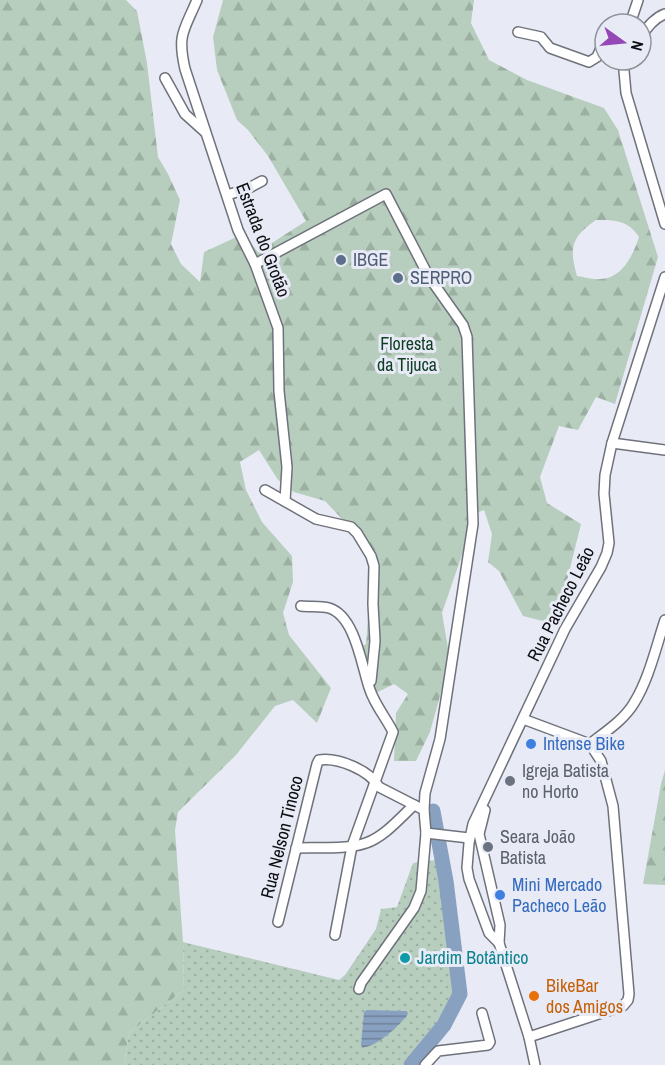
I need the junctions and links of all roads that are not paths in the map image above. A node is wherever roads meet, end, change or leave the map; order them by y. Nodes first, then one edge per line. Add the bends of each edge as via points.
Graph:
1 (197, 0) edge
2 (518, 32) dead end
3 (593, 60) edge
4 (623, 73) edge
5 (165, 78) dead end
6 (206, 132) junction
7 (262, 181) dead end
8 (227, 195) junction
9 (665, 224) edge
10 (255, 264) junction
11 (665, 277) edge
12 (612, 443) junction
13 (665, 450) edge
14 (265, 490) dead end
15 (285, 501) junction
16 (301, 606) dead end
17 (665, 620) edge
18 (370, 689) junction
19 (523, 719) junction
20 (590, 744) junction
21 (501, 766) junction
22 (375, 780) junction
23 (414, 806) junction
24 (424, 810) junction
25 (426, 833) junction
26 (469, 840) junction
27 (352, 846) junction
28 (296, 848) junction
29 (482, 850) junction
30 (488, 872) junction
31 (469, 879) junction
32 (278, 922) dead end
33 (335, 935) dead end
34 (499, 943) junction
35 (359, 989) dead end
36 (482, 1013) dead end
37 (529, 1037) junction
38 (425, 1065) edge
39 (535, 1065) edge

1 - 6 street, Estrada do Grotão via 183,29 181,49
2 - 3 street via 541,37 550,48 589,62
4 - 9 street via 634,125
5 - 6 street via 186,114
6 - 8 street, Estrada do Grotão
7 - 8 street
8 - 10 street, Estrada do Grotão
10 - 15 street, Estrada do Grotão via 279,332 279,391 287,467
10 - 24 street via 386,194 429,277 463,325 467,337 473,524 440,739
11 - 12 street, Rua Pacheco Leão
12 - 13 street
12 - 19 street, Rua Pacheco Leão via 604,494 607,553 565,629
14 - 15 street
15 - 18 street via 316,519 351,527 371,556 375,641
16 - 18 street via 338,612 361,653
17 - 20 street via 635,703
18 - 22 street via 393,732
19 - 20 street
19 - 21 street, Rua Pacheco Leão
20 - 37 street via 601,761 613,806 628,1000 623,1006
21 - 26 street, Rua Pacheco Leão via 472,824
21 - 29 street, Rua Pacheco Leão via 482,816
22 - 23 street via 379,787
22 - 27 street
22 - 28 street, Rua Nelson Tinoco via 348,764 320,760
23 - 24 street
23 - 27 street via 378,837
24 - 25 street
25 - 26 street
25 - 35 street via 418,900
26 - 29 street
26 - 31 street, Rua Pacheco Leão
27 - 28 street
27 - 33 street
28 - 32 street, Rua Nelson Tinoco
29 - 30 street, Rua Pacheco Leão
30 - 31 street via 476,870
30 - 34 street, Rua Pacheco Leão via 500,925
31 - 34 street, Rua Pacheco Leão via 489,933
34 - 37 street, Rua Pacheco Leão
36 - 38 street via 488,1045 438,1051
37 - 39 street, Rua Pacheco Leão

